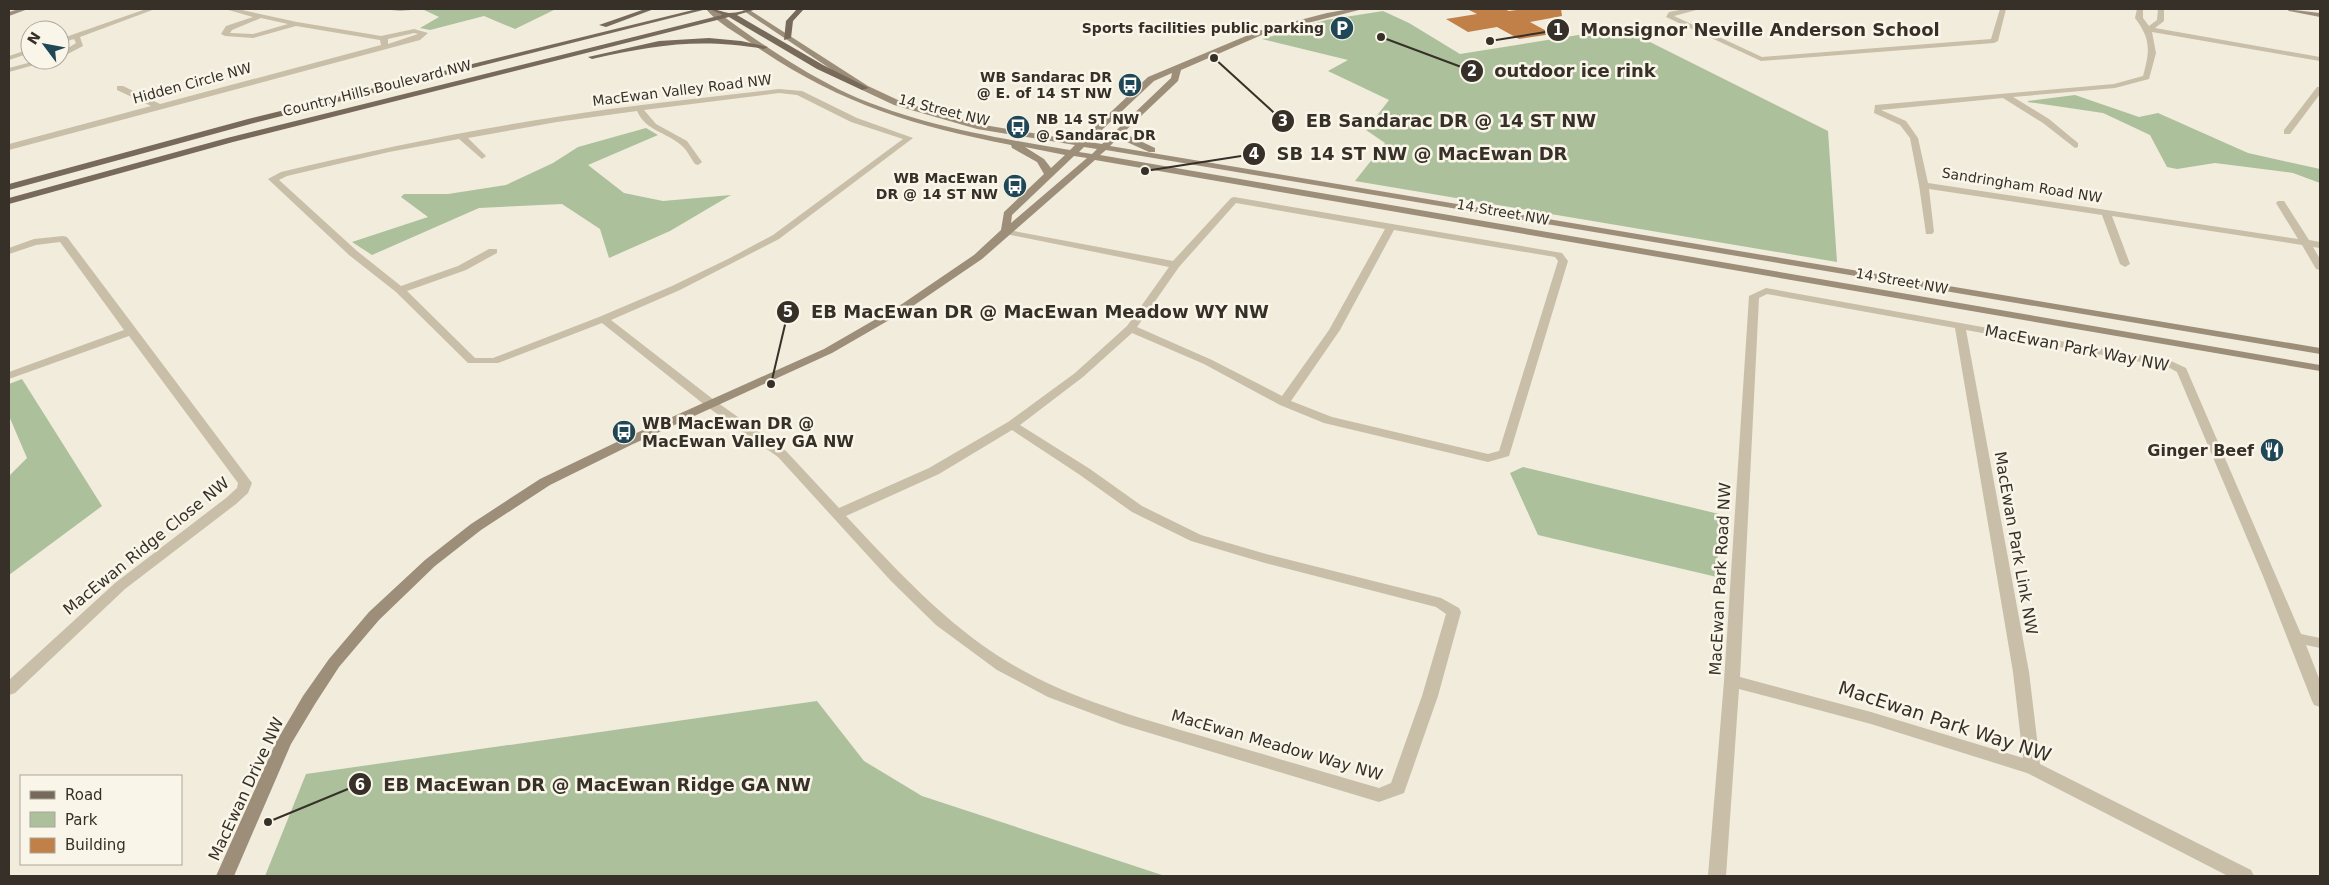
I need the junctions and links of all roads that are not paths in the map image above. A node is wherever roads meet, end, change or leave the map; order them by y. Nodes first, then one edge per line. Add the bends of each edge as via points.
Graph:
1 (25, 9) edge
2 (152, 9) edge
3 (228, 9) edge
4 (651, 9) edge
5 (748, 9) edge
6 (800, 9) edge
7 (1360, 9) edge
8 (1697, 9) edge
9 (2003, 9) edge
10 (2140, 9) edge
11 (2161, 9) edge
12 (2288, 9) edge
13 (720, 11) edge
14 (9, 14) edge
15 (2320, 14) edge
16 (261, 16) junction
17 (297, 24) junction
18 (2149, 29) junction
19 (76, 36) junction
20 (70, 38) edge
21 (787, 38) junction
22 (764, 47) junction
23 (70, 50) edge
24 (2320, 59) edge
25 (1177, 69) junction
26 (120, 88) dead end
27 (865, 88) junction
28 (2320, 89) edge
29 (2006, 97) junction
30 (367, 105) junction
31 (159, 107) junction
32 (640, 110) junction
33 (251, 121) junction
34 (2287, 132) dead end
35 (1118, 134) junction
36 (461, 136) junction
37 (1001, 139) junction
38 (1082, 144) junction
39 (2075, 145) dead end
40 (9, 147) edge
41 (1103, 148) junction
42 (1072, 153) junction
43 (482, 156) dead end
44 (1094, 157) junction
45 (1176, 159) junction
46 (698, 162) dead end
47 (1050, 175) junction
48 (1924, 184) junction
49 (9, 187) edge
50 (9, 200) edge
51 (2281, 203) dead end
52 (2106, 212) junction
53 (1391, 227) junction
54 (1006, 231) junction
55 (1929, 232) dead end
56 (2305, 242) junction
57 (2320, 245) edge
58 (9, 251) edge
59 (493, 251) dead end
60 (2125, 264) dead end
61 (1175, 265) junction
62 (2320, 267) edge
63 (400, 290) junction
64 (1766, 291) joint
65 (603, 319) junction
66 (1960, 326) junction
67 (1131, 328) junction
68 (131, 332) junction
69 (2320, 352) edge
70 (2318, 368) edge
71 (9, 376) edge
72 (1284, 402) junction
73 (710, 403) junction
74 (1012, 425) junction
75 (838, 514) junction
76 (2297, 638) junction
77 (2320, 644) edge
78 (1732, 681) junction
79 (9, 689) edge
80 (2320, 701) edge
81 (2032, 768) junction
82 (225, 876) edge
83 (1718, 876) edge
84 (2245, 876) edge

1 - 14 main road
2 - 19 street
3 - 16 street, Hidden Circle NW
4 - 33 main road via 294,106
5 - 13 main road, Country Hills Boulevard NW
5 - 21 main road, 14 Street NW
6 - 21 main road via 788,22
7 - 25 main road, MacEwan Drive NW via 1278,28 1230,44
8 - 9 street via 1671,13 1670,16 1761,59 1994,41
10 - 18 street, Sandringham Road NW via 2138,18
11 - 18 street via 2160,21
12 - 15 main road
13 - 22 main road, 14 Street NW
13 - 27 main road via 820,67
13 - 30 main road, Country Hills Boulevard NW
13 - 33 main road, Country Hills Boulevard NW
16 - 17 street, Hidden Circle NW
16 - 17 street via 229,28 226,34 244,38
17 - 31 street, Hidden Circle NW via 382,42
18 - 24 street
18 - 29 street, Sandringham Road NW via 2154,56 2146,77 2115,86
19 - 20 street
19 - 23 street via 80,44
21 - 27 main road, 14 Street NW
22 - 30 main road via 709,40 655,44
22 - 37 main road, 14 Street NW via 817,81 893,114
25 - 35 main road, MacEwan Drive NW via 1175,79
25 - 38 main road, MacEwan Drive NW via 1151,79
26 - 31 street
27 - 38 main road, 14 Street NW via 897,102 977,126
28 - 34 street
29 - 39 street
29 - 48 street, Sandringham Road NW via 1878,107 1877,111 1903,123 1914,138
30 - 50 main road, Country Hills Boulevard NW
31 - 40 street, Hidden Circle NW
32 - 36 street, MacEwan Valley Road NW
32 - 46 street via 656,128 684,143
32 - 65 street, MacEwan Valley Road NW via 790,91 854,120 909,138 776,237 693,280
33 - 49 main road, Country Hills Boulevard NW
35 - 41 main road, MacEwan Drive NW
35 - 45 main road
36 - 43 street
36 - 63 street, MacEwan Valley Road NW via 389,149 273,179
37 - 42 main road, 14 Street NW
37 - 47 main road via 1041,159
38 - 41 main road, 14 Street NW
38 - 42 main road, MacEwan Drive NW
41 - 44 main road, MacEwan Drive NW
41 - 45 main road, 14 Street NW
42 - 44 main road, 14 Street NW
42 - 47 main road, MacEwan Drive NW
44 - 54 main road, MacEwan Drive NW
44 - 70 main road, 14 Street NW
45 - 69 main road, 14 Street NW
47 - 54 main road, MacEwan Drive NW via 1007,214
48 - 52 street, Sandringham Road NW
48 - 55 street
51 - 56 street
52 - 56 street, Sandringham Road NW
52 - 60 street
53 - 61 street via 1234,200
53 - 72 street via 1334,330
53 - 72 street via 1558,255 1564,261 1505,453 1488,458 1328,420
54 - 61 street
54 - 73 main road, MacEwan Drive NW via 978,257 906,306 828,351
56 - 57 street, Sandringham Road NW
56 - 62 street
58 - 68 street via 34,242 62,239
59 - 63 street via 462,268
61 - 67 street
63 - 65 street, MacEwan Valley Road NW via 472,361 494,361
64 - 66 street, MacEwan Park Way NW
64 - 78 street, MacEwan Park Road NW via 1754,296
65 - 73 street, MacEwan Meadow Way NW
66 - 76 street, MacEwan Park Way NW via 2171,364 2182,370
66 - 81 street, MacEwan Park Link NW via 2021,672
67 - 72 street via 1208,362
67 - 74 street via 1080,375
68 - 71 street
68 - 79 street, MacEwan Ridge Close NW via 241,476 245,483 243,490 120,586
73 - 75 street, MacEwan Meadow Way NW via 782,454
73 - 82 main road, MacEwan Drive NW via 586,461 508,505 430,563 374,616 334,663 289,734
74 - 75 street via 934,471
74 - 75 street, MacEwan Meadow Way NW via 1137,508 1196,538 1441,603 1454,612 1430,696 1398,788 1379,795 1129,721 1054,693 1002,666 941,621 896,578
76 - 77 street
76 - 80 street, MacEwan Park Way NW
78 - 81 street, MacEwan Park Way NW via 1871,718
78 - 83 street, MacEwan Park Road NW
81 - 84 street, MacEwan Park Way NW

